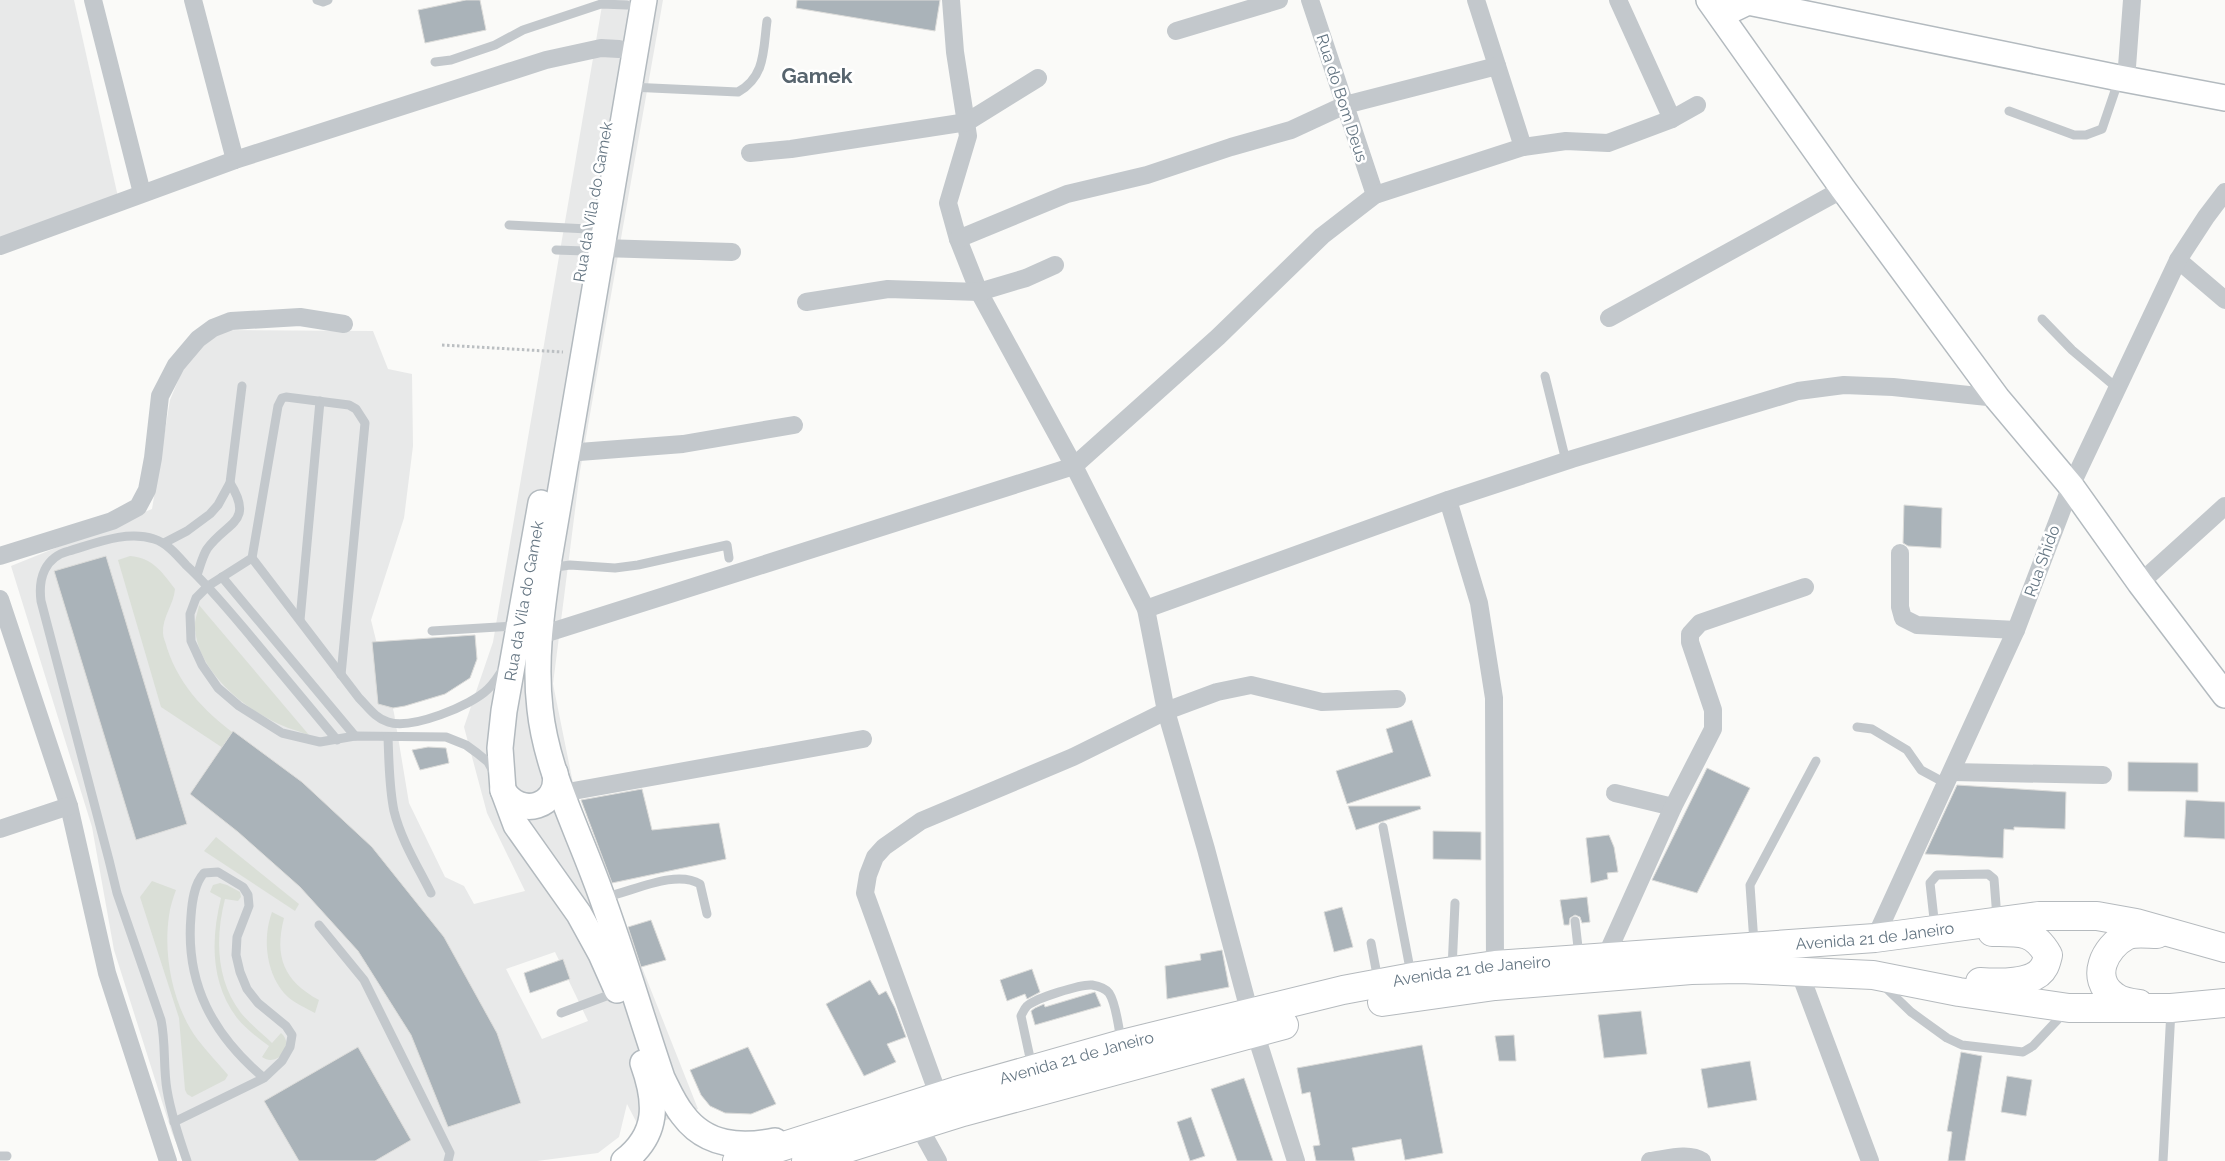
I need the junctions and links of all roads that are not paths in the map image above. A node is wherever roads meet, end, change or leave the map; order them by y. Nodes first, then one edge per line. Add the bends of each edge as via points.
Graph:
1 (93, 0) edge
2 (193, 0) edge
3 (318, 0) edge
4 (328, 0) edge
5 (951, 0) edge
6 (1280, 0) edge
7 (1310, 0) edge
8 (1476, 0) edge
9 (1618, 0) edge
10 (2132, 0) edge
11 (1750, 1) edge
12 (632, 2) edge
13 (1715, 7) edge
14 (767, 21) dead end
15 (1176, 31) dead end
16 (619, 49) junction
17 (435, 62) dead end
18 (1497, 66) junction
19 (1038, 78) dead end
20 (2123, 79) junction
21 (630, 87) junction
22 (2225, 98) edge
23 (1344, 105) junction
24 (1697, 105) dead end
25 (2009, 111) dead end
26 (1672, 119) junction
27 (967, 122) junction
28 (1523, 147) junction
29 (750, 153) dead end
30 (235, 160) junction
31 (1843, 189) junction
32 (2225, 192) edge
33 (142, 193) junction
34 (1375, 195) junction
35 (510, 225) dead end
36 (958, 239) junction
37 (592, 243) junction
38 (0, 246) edge
39 (556, 250) dead end
40 (732, 252) dead end
41 (2178, 260) junction
42 (1055, 265) dead end
43 (979, 292) junction
44 (2225, 300) edge
45 (806, 302) dead end
46 (1609, 318) dead end
47 (2042, 320) dead end
48 (344, 324) dead end
49 (1545, 376) dead end
50 (242, 386) dead end
51 (2117, 388) junction
52 (1997, 398) junction
53 (320, 401) junction
54 (794, 425) dead end
55 (566, 453) junction
56 (1566, 462) junction
57 (1074, 466) junction
58 (230, 482) junction
59 (2071, 486) junction
60 (1448, 500) junction
61 (2225, 506) edge
62 (164, 543) junction
63 (1900, 553) dead end
64 (0, 556) edge
65 (252, 558) junction
66 (729, 558) dead end
67 (548, 569) junction
68 (197, 575) junction
69 (222, 577) junction
70 (2140, 583) junction
71 (208, 586) junction
72 (1805, 587) dead end
73 (0, 599) edge
74 (1146, 609) junction
75 (300, 620) junction
76 (2016, 630) junction
77 (432, 631) dead end
78 (524, 636) junction
79 (341, 675) junction
80 (2225, 694) edge
81 (1397, 699) dead end
82 (1166, 711) junction
83 (1857, 727) dead end
84 (355, 736) junction
85 (388, 737) junction
86 (863, 739) dead end
87 (337, 740) junction
88 (1816, 761) dead end
89 (2103, 775) dead end
90 (1950, 778) junction
91 (559, 783) junction
92 (503, 790) junction
93 (1615, 793) dead end
94 (69, 806) junction
95 (1673, 807) junction
96 (1383, 827) dead end
97 (0, 829) edge
98 (431, 893) dead end
99 (602, 898) junction
100 (1455, 903) dead end
101 (707, 914) dead end
102 (1997, 921) junction
103 (1575, 922) dead end
104 (320, 925) dead end
105 (1927, 932) junction
106 (2173, 933) junction
107 (1874, 938) junction
108 (1371, 943) dead end
109 (1754, 946) junction
110 (2225, 948) edge
111 (1592, 957) junction
112 (1495, 965) junction
113 (1452, 971) junction
114 (1799, 971) junction
115 (1873, 975) junction
116 (1411, 977) junction
117 (1379, 983) junction
118 (618, 992) junction
119 (2225, 1003) edge
120 (2069, 1008) junction
121 (2171, 1008) junction
122 (560, 1012) dead end
123 (1252, 1023) junction
124 (1122, 1044) junction
125 (1032, 1070) junction
126 (264, 1078) junction
127 (938, 1097) junction
128 (174, 1122) junction
129 (853, 1124) junction
130 (918, 1125) junction
131 (168, 1161) edge
132 (187, 1161) edge
133 (448, 1161) edge
134 (624, 1161) edge
135 (737, 1161) edge
136 (806, 1161) edge
137 (938, 1161) edge
138 (1296, 1161) edge
139 (1650, 1161) edge
140 (1702, 1161) edge
141 (1870, 1161) edge
142 (2163, 1161) edge

1 - 33 street
2 - 30 street
3 - 4 lane
5 - 27 street
6 - 15 street
7 - 23 street, Rua do Bom Deus
8 - 18 street
9 - 26 street
10 - 20 street
11 - 13 main road
11 - 20 main road
12 - 16 main road, Rua da Vila do Gamek
12 - 17 lane via 601,4 523,30 495,45
12 - 21 main road, Rua da Vila do Gamek
13 - 31 main road
14 - 21 lane via 760,72 750,85 738,92
16 - 30 street via 601,48 546,60
16 - 37 main road, Rua da Vila do Gamek
18 - 23 street
18 - 28 street
19 - 27 street
20 - 22 main road
20 - 25 lane via 2102,128 2086,135 2074,135
21 - 37 main road, Rua da Vila do Gamek
23 - 34 street, Rua do Bom Deus
23 - 36 street via 1291,130 1147,175 1067,194
24 - 26 street
26 - 28 street via 1608,143 1566,141
27 - 29 street
27 - 36 street via 968,136 948,203
28 - 34 street
30 - 33 street
31 - 46 street
31 - 52 main road
32 - 41 street, Rua Shido
33 - 38 street
34 - 57 street via 1322,236 1218,337
35 - 37 lane
36 - 43 street
37 - 39 lane
37 - 40 street
37 - 55 main road, Rua da Vila do Gamek
37 - 78 main road, Rua da Vila do Gamek via 567,352
41 - 44 street
41 - 51 street, Rua Shido
42 - 43 street via 1026,278
43 - 45 street via 888,289
43 - 57 street
47 - 51 lane
48 - 64 street via 300,317 231,321 213,328 198,339 176,365 160,396 147,490 138,507 112,521
49 - 56 lane
50 - 58 lane
51 - 59 street, Rua Shido
52 - 56 street via 1844,385 1798,391
52 - 59 main road
53 - 65 lane via 286,397 279,402
53 - 75 lane
53 - 79 lane via 349,405 356,409 365,424
54 - 55 street via 683,444
55 - 67 main road, Rua da Vila do Gamek
56 - 60 street
57 - 74 street
57 - 78 street
58 - 62 lane via 210,514
58 - 68 lane via 239,497 237,519 206,550
59 - 70 main road
59 - 76 street, Rua Shido
60 - 74 street
60 - 112 street via 1479,603 1494,698
61 - 70 street
62 - 68 lane
62 - 128 lane via 154,538 120,537 65,552 51,560 42,573 39,586 117,893 161,1020 165,1037 167,1089
63 - 76 street via 1903,618 1917,625
65 - 69 lane
65 - 75 lane
66 - 67 lane via 727,544 638,565 615,568 570,565
67 - 78 main road, Rua da Vila do Gamek
68 - 71 lane
69 - 71 lane
69 - 84 lane
70 - 80 main road
71 - 87 lane
71 - 87 lane via 196,598 190,614 191,641 218,688 239,706 282,733 320,742
72 - 95 street via 1700,623 1690,634 1714,720 1713,729
73 - 94 street
74 - 82 street
75 - 79 lane
76 - 90 street, Rua Shido
77 - 78 lane
78 - 79 lane via 489,688 478,697 450,711 403,724 376,716
78 - 91 main road, Rua da Vila do Gamek via 537,674 540,710
78 - 92 main road, Rua da Vila do Gamek via 504,711 500,748
81 - 82 street via 1322,702 1251,685 1217,692
82 - 123 street
82 - 127 street via 1073,757 921,821 875,857 865,894
83 - 90 lane via 1872,729 1907,750 1921,770
84 - 85 lane
84 - 87 lane
85 - 92 lane via 446,737 466,745 488,762
85 - 98 lane via 394,812
86 - 91 street
88 - 109 lane via 1750,885
89 - 90 street
90 - 107 street, Rua Shido
91 - 92 main road via 556,782 551,795 537,806 514,803
91 - 99 main road, Rua da Vila do Gamek
92 - 118 main road, Rua da Vila do Gamek via 516,825 579,914
93 - 95 street
94 - 97 street
94 - 131 street via 107,973
95 - 111 street
96 - 116 lane
99 - 101 lane via 661,881 688,878 700,884
99 - 129 main road, Rua da Vila do Gamek via 662,1078 683,1116 693,1126 722,1142 755,1145
100 - 113 lane
102 - 105 main road, Avenida 21 de Janeiro
102 - 105 lane via 1994,879 1988,874 1937,875 1930,883
102 - 106 main road, Avenida 21 de Janeiro via 2039,916 2097,916
103 - 111 lane
104 - 133 lane via 364,980 450,1153
105 - 107 main road, Avenida 21 de Janeiro
105 - 115 main road via 2026,934 2040,942 2048,955 2044,969 2031,978 2003,984
106 - 110 main road, Avenida 21 de Janeiro
106 - 121 main road via 2128,935 2103,959 2101,973 2112,996 2125,1002
107 - 109 main road, Avenida 21 de Janeiro
108 - 117 lane
109 - 111 main road, Avenida 21 de Janeiro
111 - 112 main road, Avenida 21 de Janeiro
112 - 113 main road, Avenida 21 de Janeiro
113 - 116 main road, Avenida 21 de Janeiro
114 - 115 main road, Avenida 21 de Janeiro
114 - 123 main road, Avenida 21 de Janeiro via 1691,970 1495,986
114 - 141 street
115 - 120 main road, Avenida 21 de Janeiro
115 - 120 lane via 1911,1012 1962,1045 2023,1052 2033,1046
116 - 117 main road, Avenida 21 de Janeiro
117 - 123 main road, Avenida 21 de Janeiro via 1343,990
118 - 122 lane
118 - 134 main road, Rua da Vila do Gamek via 650,1083 653,1108 646,1138
119 - 121 main road, Avenida 21 de Janeiro
120 - 121 main road, Avenida 21 de Janeiro
121 - 142 lane
123 - 124 main road, Avenida 21 de Janeiro
123 - 130 main road, Avenida 21 de Janeiro
123 - 138 street
124 - 125 main road, Avenida 21 de Janeiro
124 - 125 lane via 1112,1000 1103,987 1091,985 1055,994 1036,1000 1021,1016
125 - 127 main road, Avenida 21 de Janeiro
126 - 126 lane via 282,1061 292,1035 258,1003 240,972 236,955 237,937 249,906 248,895 242,887 218,872 204,873 199,878 192,902 190,930 191,959 198,986 208,1012 223,1036 241,1059
126 - 128 lane
127 - 129 main road, Avenida 21 de Janeiro
128 - 132 lane
129 - 135 main road, Avenida 21 de Janeiro
130 - 136 main road, Avenida 21 de Janeiro
130 - 137 street
139 - 140 street via 1687,1156

